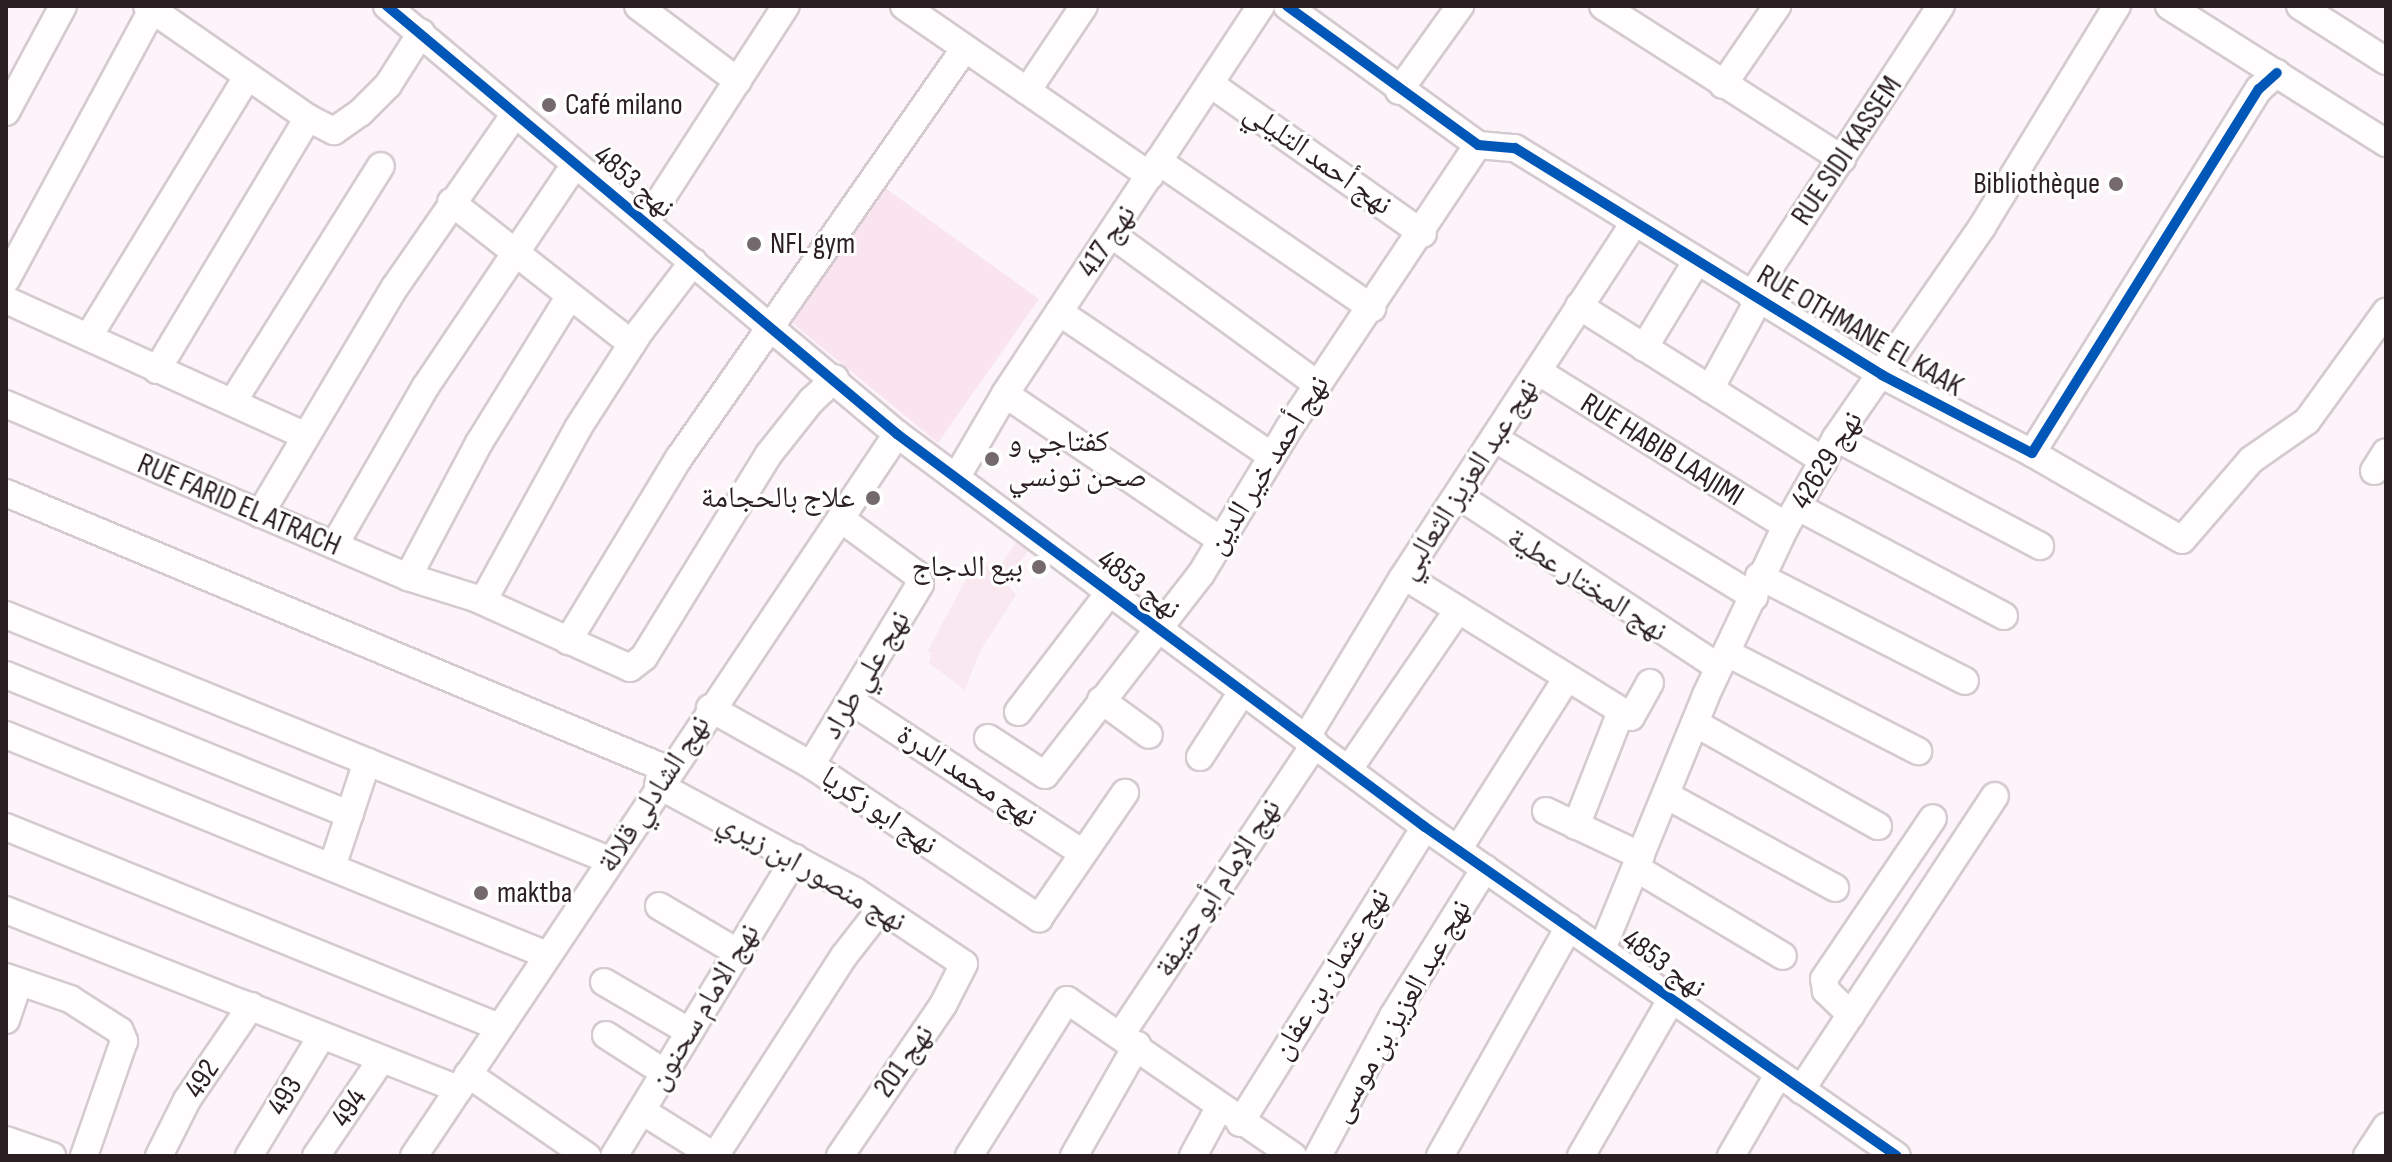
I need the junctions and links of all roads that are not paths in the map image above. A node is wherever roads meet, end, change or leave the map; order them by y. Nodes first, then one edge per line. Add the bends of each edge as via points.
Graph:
1 (63, 6) edge
2 (387, 6) edge
3 (638, 6) edge
4 (786, 6) edge
5 (1084, 6) edge
6 (1287, 6) edge
7 (1460, 6) edge
8 (1777, 6) edge
9 (1941, 6) edge
10 (2117, 6) edge
11 (2169, 6) edge
12 (2300, 6) edge
13 (1259, 7) edge
14 (150, 8) edge
15 (920, 10) edge
16 (1617, 10) edge
17 (2339, 16) edge
18 (421, 33) junction
19 (964, 49) junction
20 (2386, 61) edge
21 (2277, 73) junction
22 (246, 79) junction
23 (738, 81) junction
24 (1212, 85) junction
25 (1723, 85) junction
26 (1027, 91) junction
27 (1399, 91) junction
28 (6, 112) edge
29 (515, 114) junction
30 (308, 118) junction
31 (2386, 143) edge
32 (1478, 145) junction
33 (1842, 159) junction
34 (575, 164) junction
35 (381, 166) dead end
36 (1154, 168) junction
37 (451, 202) junction
38 (646, 222) junction
39 (1634, 223) junction
40 (1111, 234) junction
41 (1423, 234) junction
42 (515, 250) junction
43 (693, 262) junction
44 (1696, 262) junction
45 (6, 280) edge
46 (569, 297) junction
47 (1755, 298) junction
48 (6, 300) edge
49 (1579, 306) junction
50 (1372, 308) junction
51 (1059, 312) junction
52 (2386, 312) edge
53 (772, 330) junction
54 (89, 336) junction
55 (632, 344) junction
56 (1644, 348) junction
57 (157, 370) junction
58 (1539, 372) junction
59 (1882, 375) junction
60 (835, 379) junction
61 (1318, 385) junction
62 (1710, 389) junction
63 (1005, 394) junction
64 (234, 400) junction
65 (6, 404) edge
66 (897, 434) junction
67 (303, 435) junction
68 (1494, 438) junction
69 (1830, 450) junction
70 (2032, 453) junction
71 (1272, 456) junction
72 (956, 478) junction
73 (6, 493) edge
74 (1459, 496) junction
75 (260, 514) junction
76 (1792, 517) junction
77 (841, 519) junction
78 (1221, 540) junction
79 (335, 544) junction
80 (2040, 546) dead end
81 (1404, 576) junction
82 (408, 577) junction
83 (1756, 586) junction
84 (1109, 593) junction
85 (479, 599) junction
86 (1458, 610) junction
87 (6, 615) edge
88 (2004, 616) dead end
89 (1161, 631) junction
90 (568, 641) junction
91 (1722, 660) junction
92 (6, 675) edge
93 (1567, 678) junction
94 (1965, 681) dead end
95 (1650, 683) dead end
96 (1242, 692) junction
97 (1101, 700) junction
98 (851, 701) junction
99 (710, 708) junction
100 (1018, 712) dead end
101 (1621, 712) junction
102 (1695, 723) junction
103 (6, 735) edge
104 (1149, 735) dead end
105 (988, 738) dead end
106 (1310, 741) junction
107 (1918, 751) dead end
108 (1200, 757) dead end
109 (367, 762) junction
110 (811, 765) junction
111 (1349, 769) junction
112 (663, 777) junction
113 (1125, 793) dead end
114 (1666, 795) junction
115 (1995, 796) dead end
116 (1546, 811) dead end
117 (350, 815) junction
118 (1933, 818) dead end
119 (1576, 826) junction
120 (1878, 826) dead end
121 (6, 827) edge
122 (1425, 827) junction
123 (1459, 848) junction
124 (1081, 852) junction
125 (795, 858) junction
126 (609, 860) junction
127 (1639, 862) junction
128 (332, 867) junction
129 (1485, 868) junction
130 (1835, 888) dead end
131 (659, 906) dead end
132 (6, 910) edge
133 (880, 910) junction
134 (1569, 927) junction
135 (1602, 949) junction
136 (737, 952) junction
137 (547, 955) junction
138 (1783, 956) dead end
139 (964, 964) joint
140 (12, 980) edge
141 (604, 982) dead end
142 (1671, 1000) junction
143 (251, 1006) junction
144 (1851, 1015) junction
145 (6, 1020) edge
146 (499, 1027) junction
147 (690, 1032) junction
148 (606, 1035) dead end
149 (321, 1037) junction
150 (1130, 1039) junction
151 (381, 1060) junction
152 (665, 1073) junction
153 (1778, 1075) junction
154 (463, 1082) junction
155 (1801, 1090) junction
156 (642, 1111) junction
157 (1230, 1114) junction
158 (2386, 1127) edge
159 (6, 1140) edge
160 (425, 1152) edge
161 (52, 1156) edge
162 (84, 1156) edge
163 (159, 1156) edge
164 (249, 1156) edge
165 (316, 1156) edge
166 (587, 1156) edge
167 (614, 1156) edge
168 (715, 1156) edge
169 (840, 1156) edge
170 (969, 1156) edge
171 (1074, 1156) edge
172 (1193, 1156) edge
173 (1293, 1156) edge
174 (1318, 1156) edge
175 (1440, 1156) edge
176 (1581, 1156) edge
177 (1731, 1156) edge
178 (1897, 1156) edge
179 (2367, 1156) edge

1 - 28 street
2 - 18 street, نهج 4853
3 - 23 street
4 - 23 street
5 - 26 street
6 - 27 street, RUE OTHMANE EL KAAK
7 - 27 street
8 - 25 street
9 - 33 street, RUE SIDI KASSEM
10 - 59 street, نهج 42629 via 1982,227
11 - 21 street
12 - 17 street
13 - 24 street, نهج 417
14 - 22 street
14 - 45 street
15 - 19 street
16 - 25 street
17 - 20 street
18 - 29 street, نهج 4853
18 - 30 street via 388,85 360,113 334,131
19 - 26 street
19 - 53 street
21 - 31 street
21 - 70 street via 2259,89
22 - 30 street
22 - 54 street
23 - 38 street
24 - 36 street, نهج 417
24 - 41 street, نهج أحمد التليلي
25 - 33 street
26 - 36 street
27 - 32 street, RUE OTHMANE EL KAAK
29 - 34 street, نهج 4853
29 - 37 street
30 - 57 street
32 - 39 street, RUE OTHMANE EL KAAK via 1515,148
32 - 41 street, نهج أحمد خير الدين
33 - 47 street, RUE SIDI KASSEM
34 - 38 street, نهج 4853
34 - 42 street
35 - 64 street
36 - 40 street, نهج 417
36 - 50 street
37 - 42 street
37 - 67 street
38 - 43 street, نهج 4853
39 - 44 street, RUE OTHMANE EL KAAK
39 - 49 street, نهج عبد العزيز الثعالبي
40 - 51 street, نهج 417
40 - 61 street
41 - 50 street, نهج أحمد خير الدين
42 - 46 street
42 - 79 street via 426,386
43 - 53 street, نهج 4853
43 - 55 street
44 - 47 street, RUE OTHMANE EL KAAK
44 - 56 street
46 - 55 street
46 - 82 street via 479,443
47 - 59 street, RUE OTHMANE EL KAAK
47 - 62 street, RUE SIDI KASSEM
48 - 54 street
49 - 56 street
49 - 58 street, نهج عبد العزيز الثعالبي
50 - 61 street, نهج أحمد خير الدين
51 - 63 street, نهج 417
51 - 71 street
52 - 70 street, RUE OTHMANE EL KAAK via 2307,421 2251,460 2182,540
53 - 60 street, نهج 4853
53 - 90 street via 679,458
54 - 57 street
55 - 85 street
56 - 62 street
57 - 64 street
58 - 68 street, نهج عبد العزيز الثعالبي
58 - 76 street, RUE HABIB LAAJIMI
59 - 69 street, نهج 42629
59 - 70 street, RUE OTHMANE EL KAAK
60 - 66 street, نهج 4853
60 - 90 street, RUE FARID EL ATRACH via 769,454 638,666 624,668
61 - 71 street, نهج أحمد خير الدين
62 - 69 street
63 - 72 street, نهج 417
63 - 78 street
64 - 67 street
65 - 75 street, RUE FARID EL ATRACH
66 - 72 street, نهج 4853
66 - 77 street, نهج الشادلي قلالة
67 - 75 street
68 - 74 street, نهج عبد العزيز الثعالبي
68 - 83 street
69 - 76 street, نهج 42629
69 - 80 street
71 - 78 street, نهج أحمد خير الدين
72 - 84 street, نهج 4853
73 - 112 street, نهج منصور ابن زيري
74 - 81 street, نهج عبد العزيز الثعالبي
74 - 91 street, نهج المختار عطية
75 - 79 street, RUE FARID EL ATRACH
76 - 83 street, نهج 42629
76 - 88 street, RUE HABIB LAAJIMI
77 - 98 street, نهج علي طراد via 916,574 920,584
77 - 99 street, نهج الشادلي قلالة
78 - 89 street, نهج أحمد خير الدين
79 - 82 street, RUE FARID EL ATRACH
81 - 86 street
81 - 106 street, نهج عبد العزيز الثعالبي
82 - 85 street, RUE FARID EL ATRACH
83 - 91 street, نهج 42629
83 - 94 street
84 - 89 street, نهج 4853
84 - 100 street
85 - 90 street, RUE FARID EL ATRACH
86 - 93 street
86 - 111 street
87 - 109 street
89 - 96 street, نهج 4853
89 - 97 street, نهج أحمد خير الدين
91 - 102 street, نهج 42629
91 - 107 street, نهج المختار عطية
92 - 117 street
93 - 101 street
93 - 123 street
95 - 101 street via 1631,717
96 - 106 street, نهج 4853
96 - 108 street
97 - 104 street
97 - 105 street, نهج أحمد خير الدين via 1045,775
98 - 110 street, نهج علي طراد
98 - 124 street, نهج محمد الدرة
99 - 110 street, نهج ابو زكريا
99 - 112 street, نهج الشادلي قلالة
101 - 119 street
102 - 114 street, نهج 42629
102 - 120 street
103 - 128 street
106 - 111 street, نهج 4853
106 - 150 street, نهج الإمام أبو حنيفة
109 - 117 street
109 - 126 street
110 - 124 street, نهج ابو زكريا via 1035,917 1044,917
111 - 122 street, نهج 4853
112 - 125 street, نهج منصور ابن زيري
112 - 126 street, نهج الشادلي قلالة
113 - 124 street
114 - 127 street, نهج 42629
114 - 130 street
115 - 144 street
116 - 119 street
117 - 128 street
118 - 144 street via 1824,979 1826,991
119 - 127 street
121 - 146 street
122 - 123 street, نهج 4853
122 - 157 street, نهج عثمان بن عفان
123 - 129 street, نهج 4853
125 - 133 street, نهج منصور ابن زيري
125 - 136 street, نهج الامام سحنون
126 - 137 street, نهج الشادلي قلالة
127 - 135 street, نهج 42629
127 - 138 street
128 - 137 street
129 - 134 street, نهج 4853
129 - 174 street, نهج عبد العزيز بن موسى via 1393,1016
131 - 136 street
132 - 143 street
133 - 139 street, نهج منصور ابن زيري
133 - 168 street via 844,956
134 - 135 street, نهج 4853
134 - 175 street
135 - 142 street, نهج 4853
136 - 147 street, نهج الامام سحنون
137 - 146 street, نهج الشادلي قلالة
139 - 169 street, نهج 201 via 937,1014
140 - 145 street
140 - 162 street via 70,999 120,1031 124,1041
141 - 147 street
142 - 153 street, نهج 4853
142 - 176 street
143 - 149 street
143 - 163 street, 492 via 187,1100
144 - 155 street
146 - 154 street, نهج الشادلي قلالة
147 - 152 street, نهج الامام سحنون
148 - 152 street
149 - 151 street
149 - 164 street, 493
150 - 157 street
150 - 170 street via 1067,1000
150 - 171 street, نهج الإمام أبو حنيفة
151 - 154 street
151 - 165 street, 494
152 - 156 street, نهج الامام سحنون
153 - 155 street, نهج 4853
153 - 177 street
154 - 160 street, نهج الشادلي قلالة
154 - 166 street
155 - 178 street, نهج 4853
156 - 167 street, نهج الامام سحنون
156 - 168 street
157 - 172 street, نهج عثمان بن عفان
157 - 173 street
158 - 179 street
159 - 161 street

